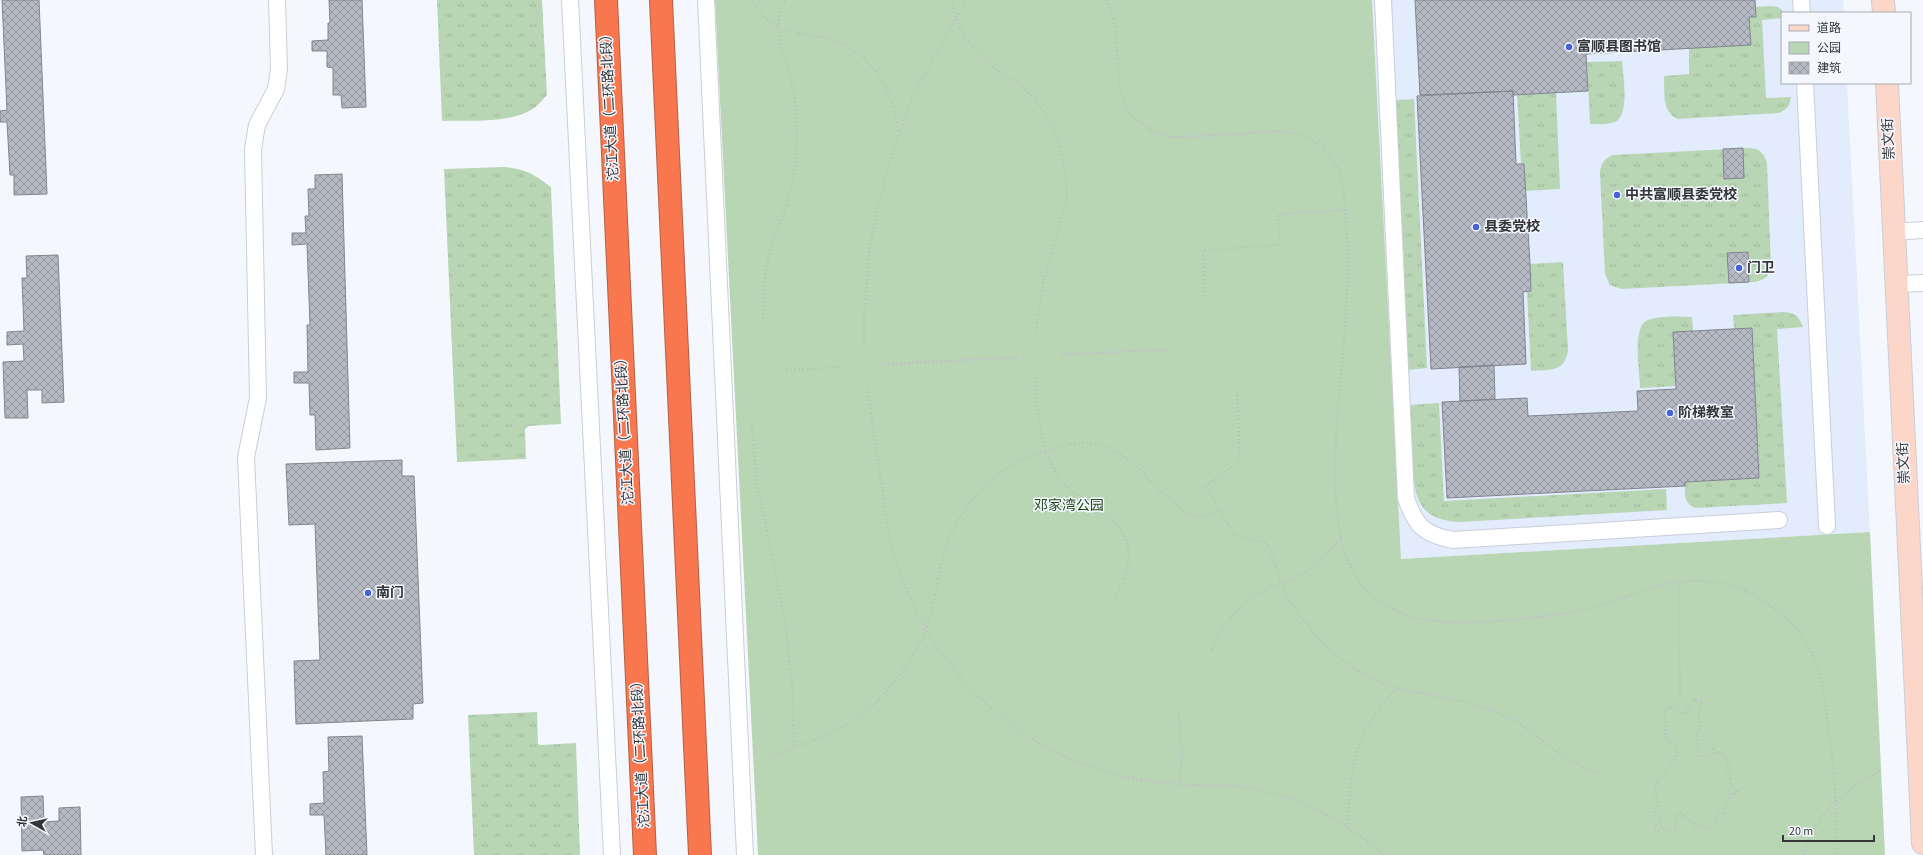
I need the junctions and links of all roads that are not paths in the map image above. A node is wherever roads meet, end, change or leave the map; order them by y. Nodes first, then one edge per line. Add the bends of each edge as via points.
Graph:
1 (277, 0) edge
2 (570, 0) edge
3 (606, 0) edge
4 (661, 0) edge
5 (706, 0) edge
6 (1382, 0) edge
7 (1801, 0) edge
8 (1883, 0) edge
9 (1802, 12) edge
10 (1884, 12) edge
11 (1805, 84) edge
12 (1887, 84) edge
13 (1923, 230) edge
14 (1894, 232) junction
15 (1923, 283) edge
16 (1896, 284) junction
17 (1779, 520) dead end
18 (1826, 526) dead end
19 (1923, 843) edge
20 (264, 855) edge
21 (612, 855) edge
22 (645, 855) edge
23 (700, 855) edge
24 (745, 855) edge

1 - 20 lane via 280,69 276,89 257,124 253,148 258,398 246,457
2 - 21 lane
3 - 22 highway, 沱江大道（二环路北段）
4 - 23 highway
5 - 24 lane
6 - 17 lane via 1406,498 1412,516 1422,528 1436,537 1453,540
7 - 9 lane
8 - 10 street
11 - 18 lane
12 - 14 street, 崇文街
13 - 14 lane
14 - 16 street, 崇文街
15 - 16 lane
16 - 19 street, 崇文街

